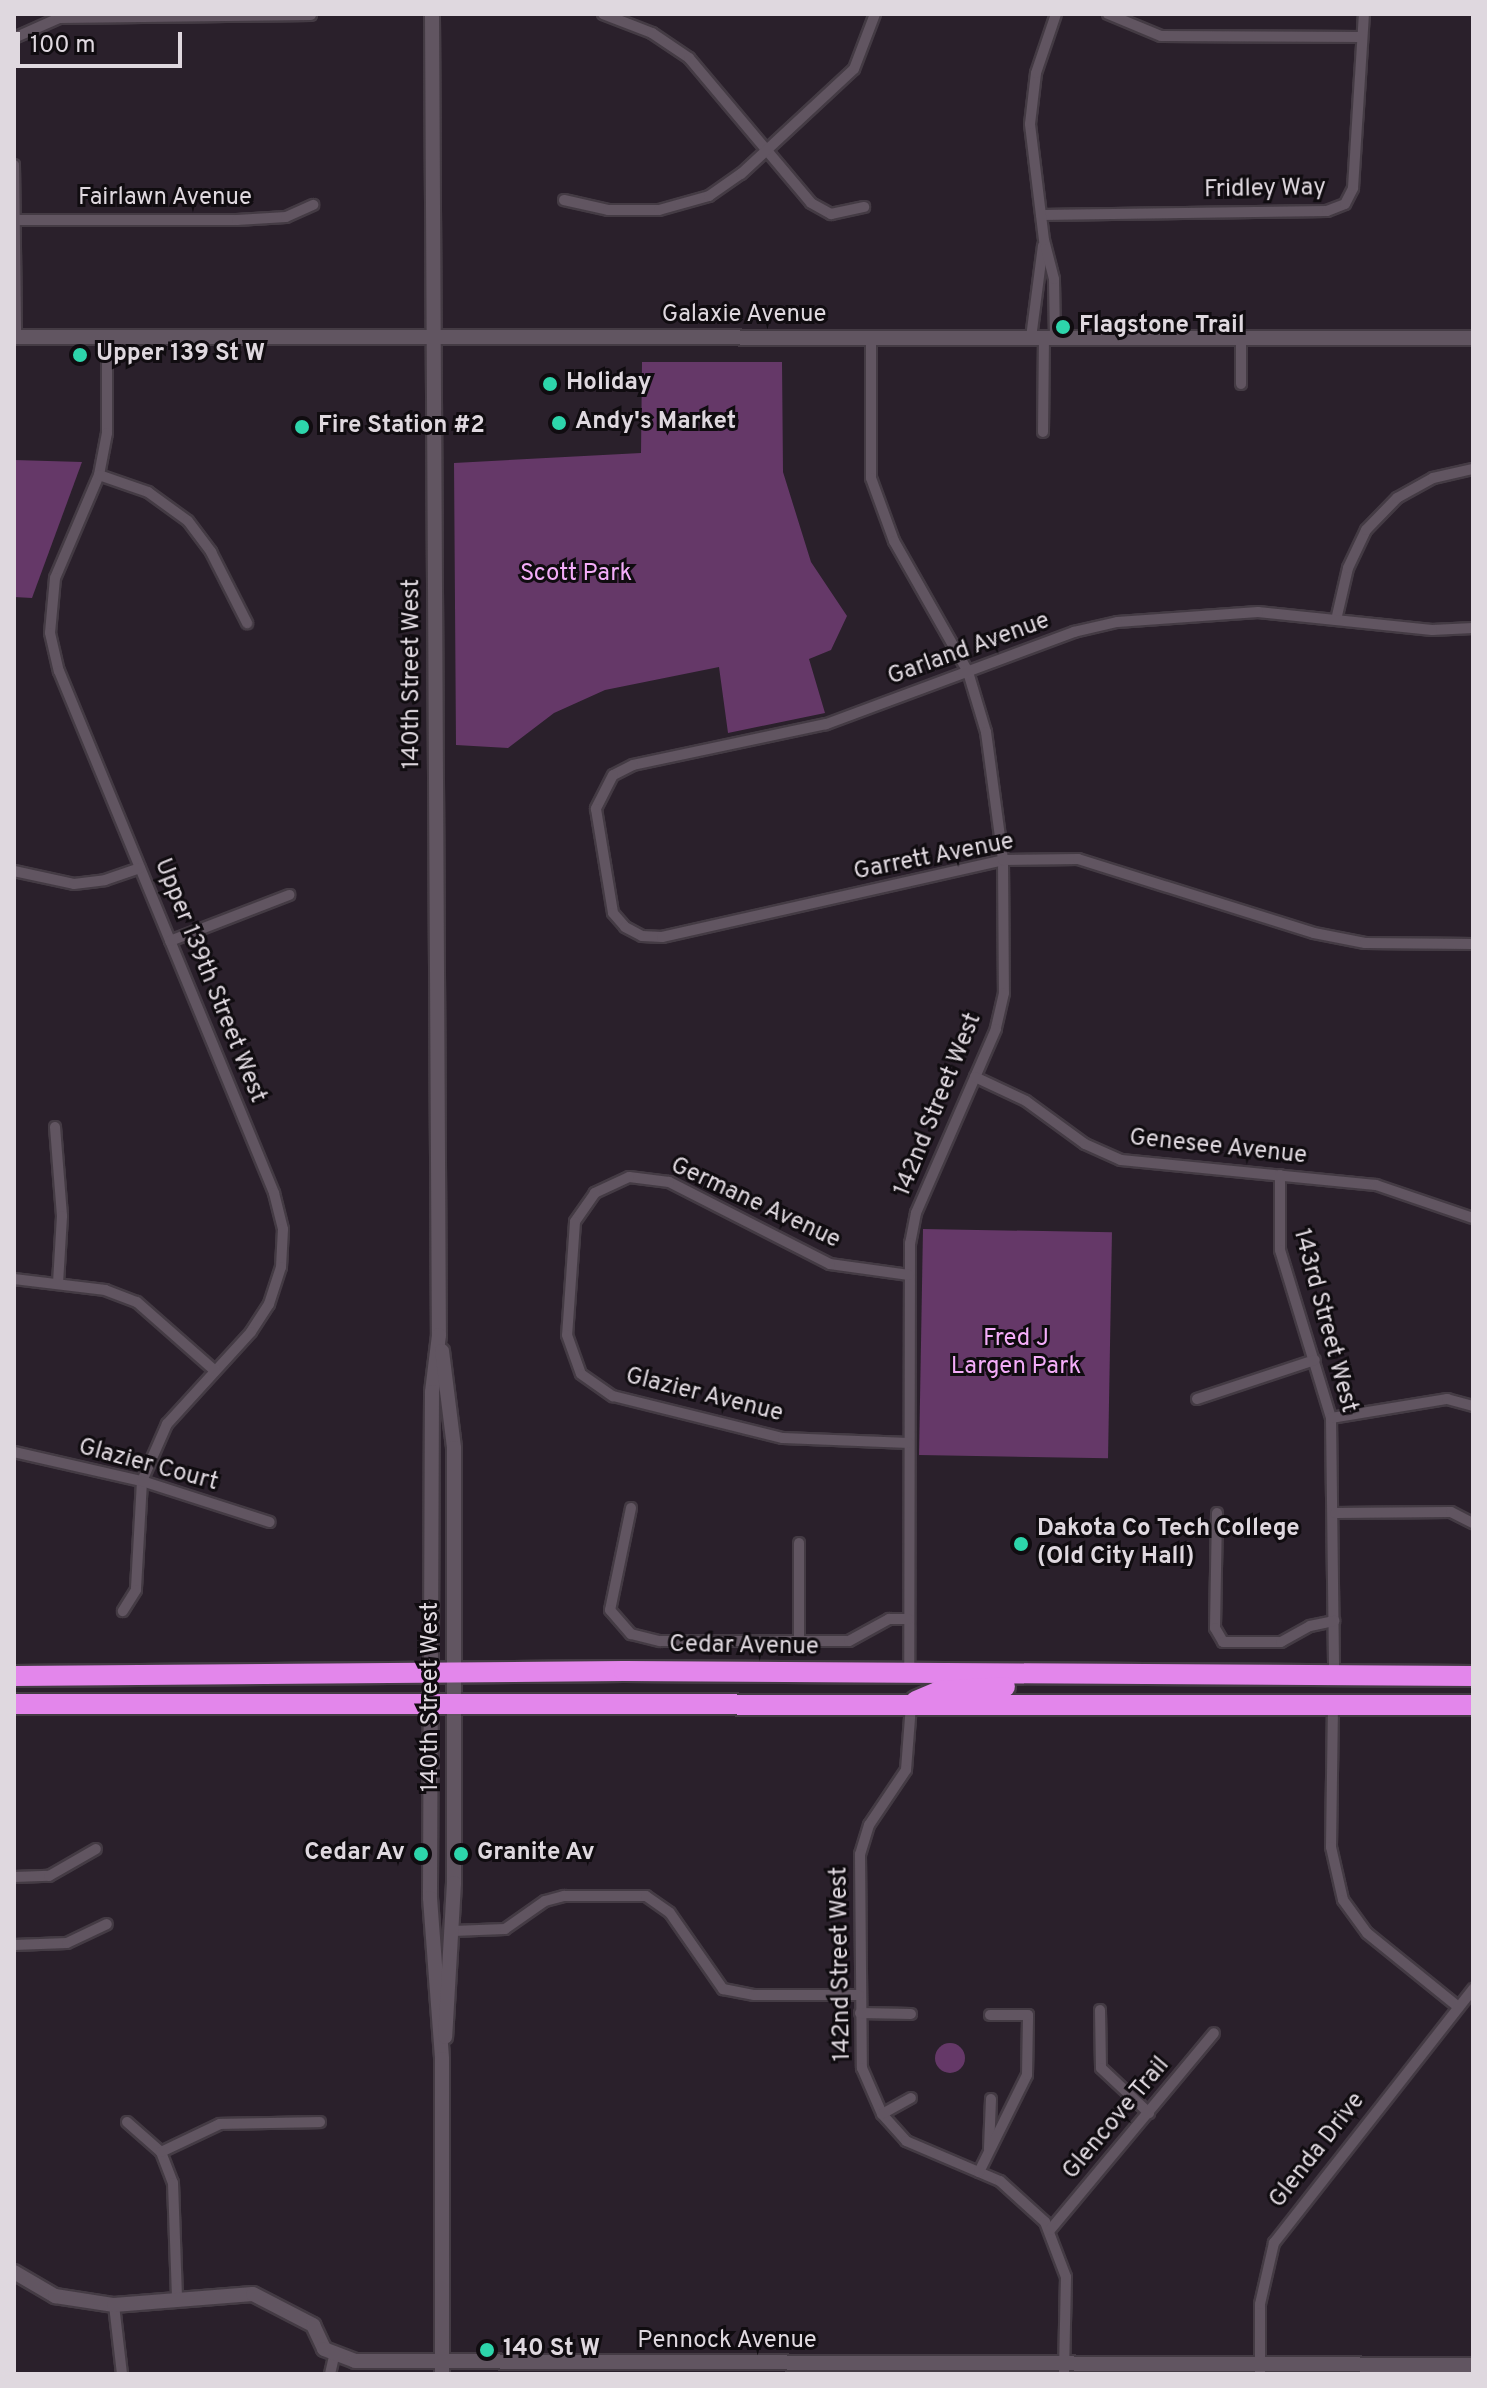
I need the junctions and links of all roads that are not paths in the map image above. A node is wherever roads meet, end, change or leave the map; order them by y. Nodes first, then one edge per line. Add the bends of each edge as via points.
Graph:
1 (432, 14) edge
2 (603, 14) edge
3 (875, 14) edge
4 (1056, 14) edge
5 (1108, 14) edge
6 (1364, 14) edge
7 (311, 15) edge
8 (1362, 37) junction
9 (14, 38) edge
10 (765, 152) junction
11 (14, 165) edge
12 (564, 200) dead end
13 (313, 205) dead end
14 (864, 207) dead end
15 (1041, 215) junction
16 (15, 220) edge
17 (1044, 240) junction
18 (15, 337) edge
19 (107, 337) junction
20 (434, 337) junction
21 (871, 338) junction
22 (1043, 338) junction
23 (1241, 338) junction
24 (1473, 338) edge
25 (1241, 384) dead end
26 (1043, 432) dead end
27 (1473, 469) edge
28 (99, 475) junction
29 (1336, 620) junction
30 (247, 623) dead end
31 (1473, 628) edge
32 (968, 672) junction
33 (1003, 860) junction
34 (140, 868) junction
35 (14, 871) edge
36 (289, 895) dead end
37 (609, 896) joint
38 (170, 941) junction
39 (1473, 944) edge
40 (975, 1077) junction
41 (55, 1127) dead end
42 (1280, 1175) junction
43 (1473, 1218) edge
44 (570, 1243) joint
45 (909, 1275) junction
46 (14, 1279) edge
47 (58, 1284) junction
48 (439, 1335) junction
49 (1315, 1360) junction
50 (214, 1370) junction
51 (1197, 1399) dead end
52 (1473, 1406) edge
53 (1331, 1418) junction
54 (909, 1443) junction
55 (14, 1452) edge
56 (142, 1481) junction
57 (631, 1508) dead end
58 (1217, 1513) dead end
59 (1335, 1513) junction
60 (270, 1522) dead end
61 (1473, 1523) edge
62 (799, 1543) dead end
63 (123, 1611) dead end
64 (909, 1619) junction
65 (1334, 1621) junction
66 (799, 1639) junction
67 (455, 1672) junction
68 (431, 1673) junction
69 (909, 1675) junction
70 (1067, 1675) junction
71 (1334, 1675) junction
72 (14, 1676) edge
73 (1473, 1676) edge
74 (431, 1703) junction
75 (455, 1703) junction
76 (1333, 1703) junction
77 (14, 1704) edge
78 (785, 1704) junction
79 (911, 1705) junction
80 (1473, 1705) edge
81 (96, 1849) dead end
82 (14, 1877) edge
83 (107, 1924) dead end
84 (453, 1931) junction
85 (14, 1945) edge
86 (1473, 1989) edge
87 (859, 1995) junction
88 (1457, 2006) junction
89 (1100, 2010) dead end
90 (860, 2013) junction
91 (911, 2014) dead end
92 (990, 2015) dead end
93 (1214, 2033) dead end
94 (442, 2059) junction
95 (911, 2098) dead end
96 (991, 2099) dead end
97 (1149, 2113) junction
98 (882, 2114) junction
99 (127, 2122) dead end
100 (320, 2122) dead end
101 (161, 2152) junction
102 (989, 2154) junction
103 (979, 2172) junction
104 (1050, 2230) junction
105 (14, 2272) edge
106 (177, 2298) junction
107 (114, 2305) junction
108 (335, 2353) junction
109 (1473, 2365) edge
110 (442, 2369) edge
111 (556, 2369) edge
112 (572, 2369) edge
113 (1065, 2369) edge
114 (1260, 2369) edge
115 (122, 2374) edge
116 (330, 2374) edge

1 - 20 street, 140th Street West
2 - 10 street via 652,33 689,58
3 - 10 street via 854,69
4 - 15 street via 1040,57 1031,107
5 - 8 street via 1161,36
6 - 8 street, Fridley Way
7 - 9 street via 59,18
8 - 15 street, Fridley Way via 1353,188 1337,209
10 - 12 street via 721,189 684,206 608,210
10 - 14 street via 820,209 831,214
11 - 16 street
13 - 16 street, Fairlawn Avenue via 286,217 237,220
15 - 17 street
16 - 18 street
17 - 22 street
17 - 22 street via 1054,279
18 - 19 street, Galaxie Avenue
19 - 20 street, Galaxie Avenue
19 - 28 street, Upper 139th Street West via 107,433
20 - 21 street, Galaxie Avenue
20 - 48 street, 140th Street West
21 - 22 street, Galaxie Avenue
21 - 32 street, 142nd Street West via 871,478 879,509
22 - 23 street, Galaxie Avenue
22 - 26 street
23 - 24 street, Galaxie Avenue
23 - 25 street
27 - 29 street via 1433,478 1397,498 1366,530 1348,568
28 - 30 street via 148,492 188,521 211,552
28 - 34 street, Upper 139th Street West via 55,578 50,633 59,671
29 - 31 street, Garland Avenue via 1432,630
29 - 32 street, Garland Avenue via 1258,612 1117,622 1074,632
32 - 33 street, 142nd Street West via 986,732
32 - 37 street, Garland Avenue via 826,724 633,765 613,775 596,809
33 - 37 street, Garrett Avenue via 662,937 625,927
33 - 39 street, Garrett Avenue via 1078,859 1314,933 1365,943
33 - 40 street, 142nd Street West via 1004,993
34 - 35 street via 74,884
34 - 38 street, Upper 139th Street West
36 - 38 street
38 - 50 street, Upper 139th Street West via 274,1193 283,1229 281,1267 269,1304 251,1332
40 - 42 street, Genesee Avenue via 1026,1101 1085,1144 1121,1160
40 - 45 street, 142nd Street West via 916,1213
41 - 47 street via 62,1216
42 - 43 street, Genesee Avenue via 1376,1185
42 - 49 street, 143rd Street West via 1280,1250
44 - 45 street, Germane Avenue via 575,1222 595,1193 629,1177 649,1177 830,1264
44 - 54 street, Glazier Avenue via 572,1356 581,1374 613,1396 783,1438
45 - 54 street, 142nd Street West
46 - 47 street
47 - 50 street via 105,1290 137,1302
48 - 67 street, 140th Street West via 454,1448
48 - 68 street, 140th Street West via 432,1392
49 - 51 street
49 - 53 street, 143rd Street West
50 - 56 street, Upper 139th Street West via 167,1424
52 - 53 street via 1447,1399
53 - 59 street, 143rd Street West
54 - 64 street, 142nd Street West
55 - 56 street, Glazier Court
56 - 60 street, Glazier Court
56 - 63 street, Upper 139th Street West via 136,1590
57 - 66 street via 610,1610 617,1624 631,1634 660,1641
58 - 65 street via 1215,1628 1223,1642 1281,1642 1310,1626
59 - 61 street via 1451,1512
59 - 65 street, 143rd Street West
62 - 66 street
64 - 66 street via 889,1619 849,1641
64 - 69 street, 142nd Street West
65 - 71 street, 143rd Street West
67 - 68 highway, Cedar Avenue
67 - 69 highway, Cedar Avenue
67 - 75 street, 140th Street West
68 - 72 highway, Cedar Avenue
68 - 74 street, 140th Street West
69 - 70 highway, Cedar Avenue
69 - 78 highway via 898,1688 819,1694
70 - 71 highway, Cedar Avenue
70 - 79 highway via 996,1689 939,1691
71 - 73 highway, Cedar Avenue
74 - 75 highway
74 - 77 highway
74 - 94 street, 140th Street West via 430,1898
75 - 78 highway
75 - 84 street, 140th Street West
76 - 79 highway
76 - 80 highway
76 - 88 street via 1331,1847 1343,1900 1367,1933
78 - 79 highway
79 - 87 street, 142nd Street West via 906,1770 869,1825 860,1854
81 - 82 street via 49,1876
83 - 85 street via 67,1943
84 - 87 street via 505,1929 545,1901 564,1896 646,1896 670,1913 723,1989 754,1995
84 - 94 street, 140th Street West
86 - 88 street, Glenda Drive
87 - 90 street, 142nd Street West
88 - 114 street, Glenda Drive via 1274,2243 1260,2304
89 - 97 street via 1101,2068
90 - 91 street
90 - 98 street, 142nd Street West via 862,2068
92 - 102 street via 1028,2015 1027,2075
93 - 97 street, Glencove Trail
94 - 110 street, 140th Street West
95 - 98 street
96 - 102 street
97 - 104 street, Glencove Trail
98 - 103 street, 142nd Street West via 906,2141
99 - 101 street
100 - 101 street via 220,2124
101 - 106 street via 173,2183
102 - 103 street
103 - 104 street, 142nd Street West via 1025,2198
104 - 113 street, 142nd Street West via 1066,2277
105 - 107 street via 55,2296
106 - 107 street
106 - 108 street via 253,2294 313,2325 324,2349
107 - 115 street
108 - 110 street, Pennock Avenue via 355,2361
108 - 116 street
109 - 114 street, Pennock Avenue
110 - 111 street, Pennock Avenue
111 - 112 street, Pennock Avenue
112 - 113 street, Pennock Avenue
113 - 114 street, Pennock Avenue

